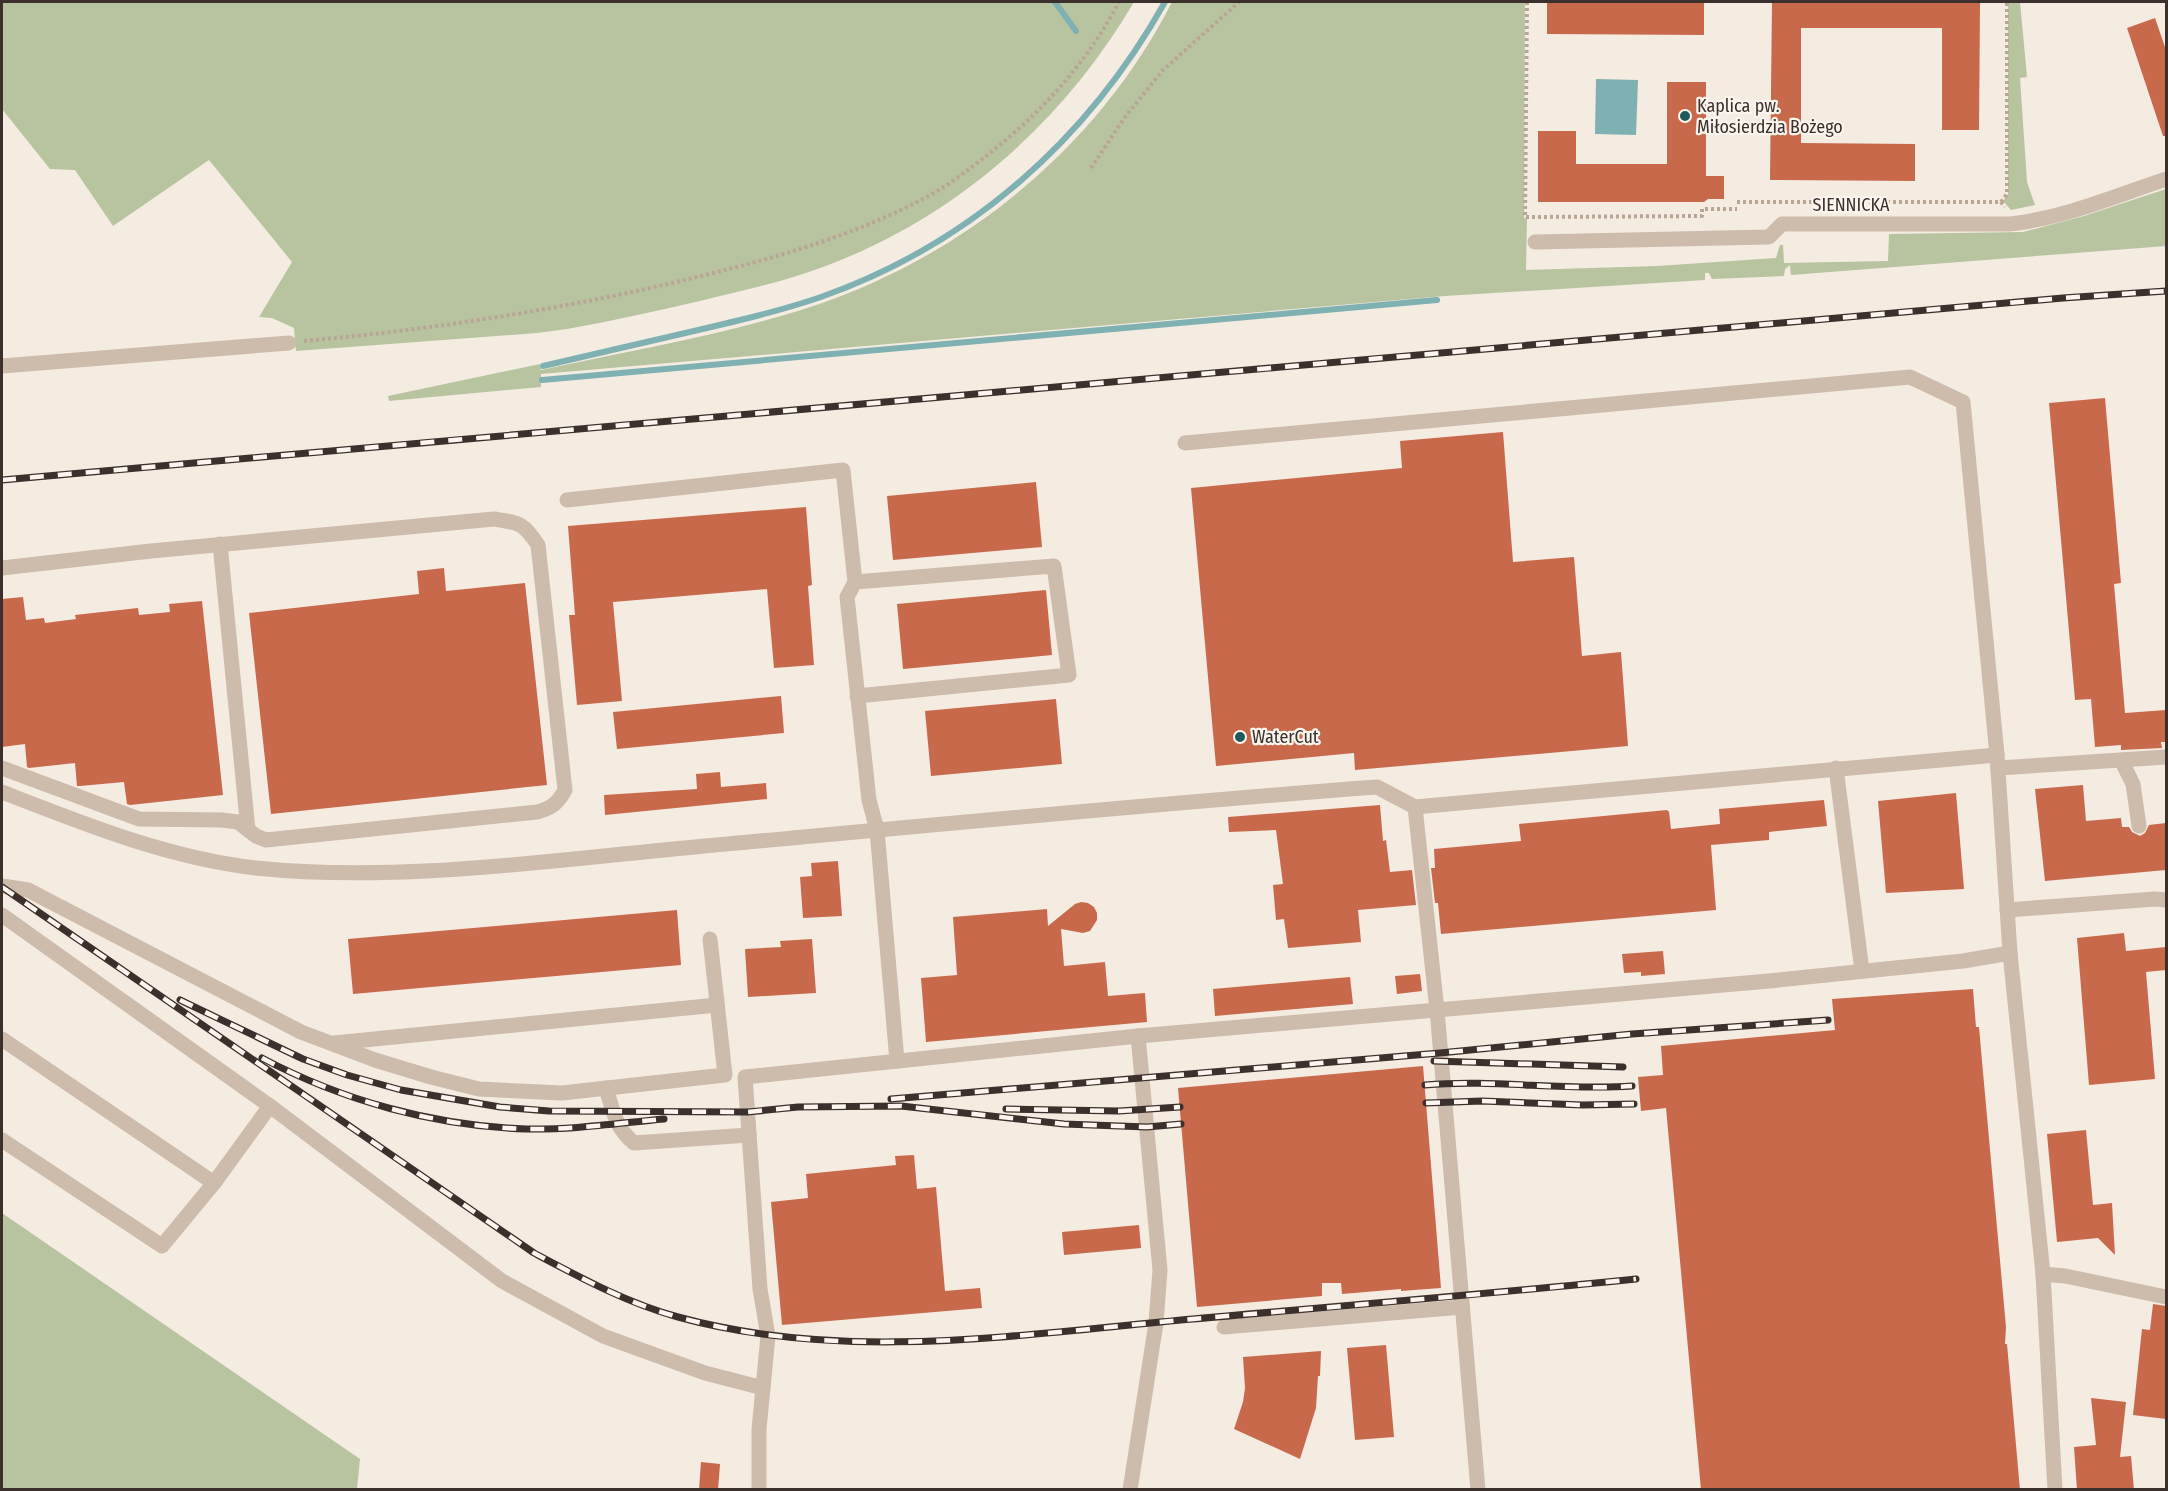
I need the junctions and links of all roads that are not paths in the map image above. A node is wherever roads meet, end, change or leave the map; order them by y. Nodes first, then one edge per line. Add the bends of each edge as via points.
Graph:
1 (2166, 178) edge
2 (1535, 242) dead end
3 (289, 343) road end
4 (2, 366) edge
5 (1185, 443) dead end
6 (567, 500) dead end
7 (220, 544) junction
8 (2, 568) edge
9 (855, 582) junction
10 (858, 696) junction
11 (2166, 757) edge
12 (2121, 760) junction
13 (1997, 762) junction
14 (2, 768) edge
15 (1836, 768) junction
16 (2, 792) edge
17 (1415, 807) junction
18 (2139, 826) dead end
19 (248, 830) junction
20 (877, 831) junction
21 (2, 886) edge
22 (2166, 900) edge
23 (2007, 910) junction
24 (2, 915) edge
25 (710, 939) dead end
26 (2010, 953) junction
27 (1862, 971) junction
28 (717, 1005) junction
29 (1437, 1010) junction
30 (1138, 1036) junction
31 (2, 1039) edge
32 (331, 1044) junction
33 (897, 1061) junction
34 (606, 1088) junction
35 (270, 1106) junction
36 (749, 1135) junction
37 (2, 1140) edge
38 (214, 1183) junction
39 (2043, 1274) junction
40 (2166, 1297) edge
41 (1462, 1307) junction
42 (1224, 1327) dead end
43 (763, 1388) junction
44 (759, 1490) edge
45 (1130, 1490) edge
46 (1478, 1490) edge
47 (2055, 1490) edge

1 - 2 street, SIENNICKA via 2034,220 1782,224 1768,237
3 - 4 street
5 - 13 street via 1910,377 1963,402
6 - 9 street via 843,470
7 - 8 street
7 - 19 street
7 - 19 street via 494,519 518,523 538,545 565,790 550,809 537,812 266,840
9 - 10 street via 847,597
9 - 10 street via 1054,567 1070,675
10 - 20 street via 869,800
11 - 12 street
12 - 13 street
12 - 18 street via 2133,784
13 - 15 street
13 - 23 street
14 - 19 street via 139,819 222,820 238,822
15 - 17 street
15 - 27 street
16 - 20 street via 87,825 180,854 253,867 331,874 426,872
17 - 20 street via 1377,787
17 - 29 street
20 - 33 street
21 - 32 street via 28,890
22 - 23 street
23 - 26 street
24 - 35 street
25 - 28 street
26 - 27 street
26 - 39 street
27 - 29 street
28 - 32 street
28 - 34 street via 725,1075
29 - 30 street
29 - 41 street
30 - 33 street
30 - 45 street via 1160,1270 1156,1323
31 - 38 street
32 - 34 street via 479,1089 562,1093
33 - 36 street via 745,1077
34 - 36 street via 616,1123 634,1143
35 - 38 street
35 - 43 street via 502,1281 603,1336 705,1373
36 - 43 street via 760,1289 768,1336
37 - 38 street via 162,1246
39 - 40 street
39 - 47 street
41 - 42 street
41 - 46 street
43 - 44 street

